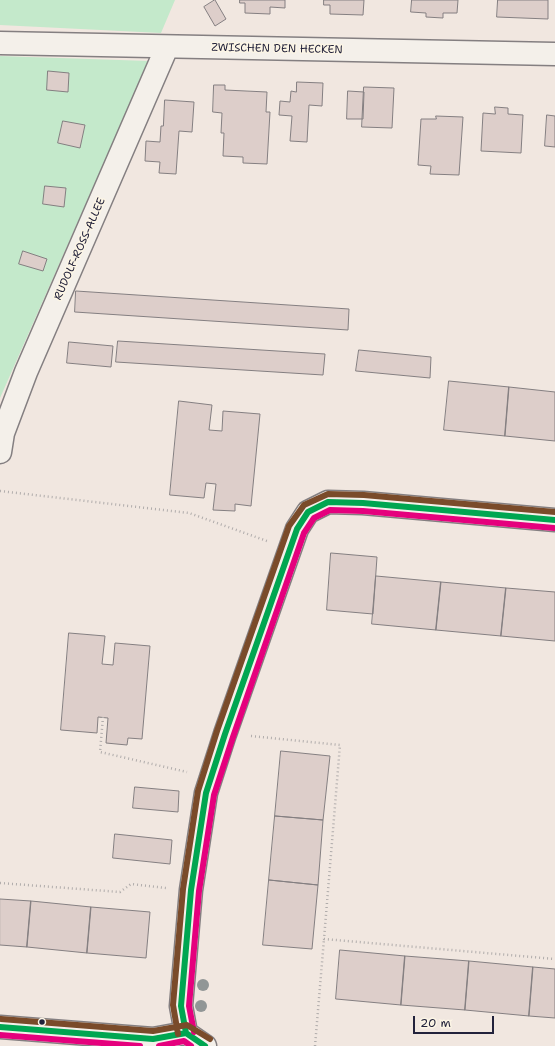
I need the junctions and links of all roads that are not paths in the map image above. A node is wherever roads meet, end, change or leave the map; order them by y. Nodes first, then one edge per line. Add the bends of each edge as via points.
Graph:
1 (0, 43) edge
2 (167, 48) junction
3 (555, 54) edge
4 (0, 452) edge
5 (555, 520) edge
6 (0, 1027) edge
7 (186, 1033) junction
8 (205, 1046) edge

1 - 2 street, ZWISCHEN DEN HECKEN
2 - 3 street, ZWISCHEN DEN HECKEN
2 - 4 street, RUDOLF-ROSS-ALLEE via 26,372 3,433
5 - 7 street via 363,503 328,502 308,512 297,530 290,549 206,793 190,890 182,1006
6 - 7 street via 153,1039
7 - 8 street

